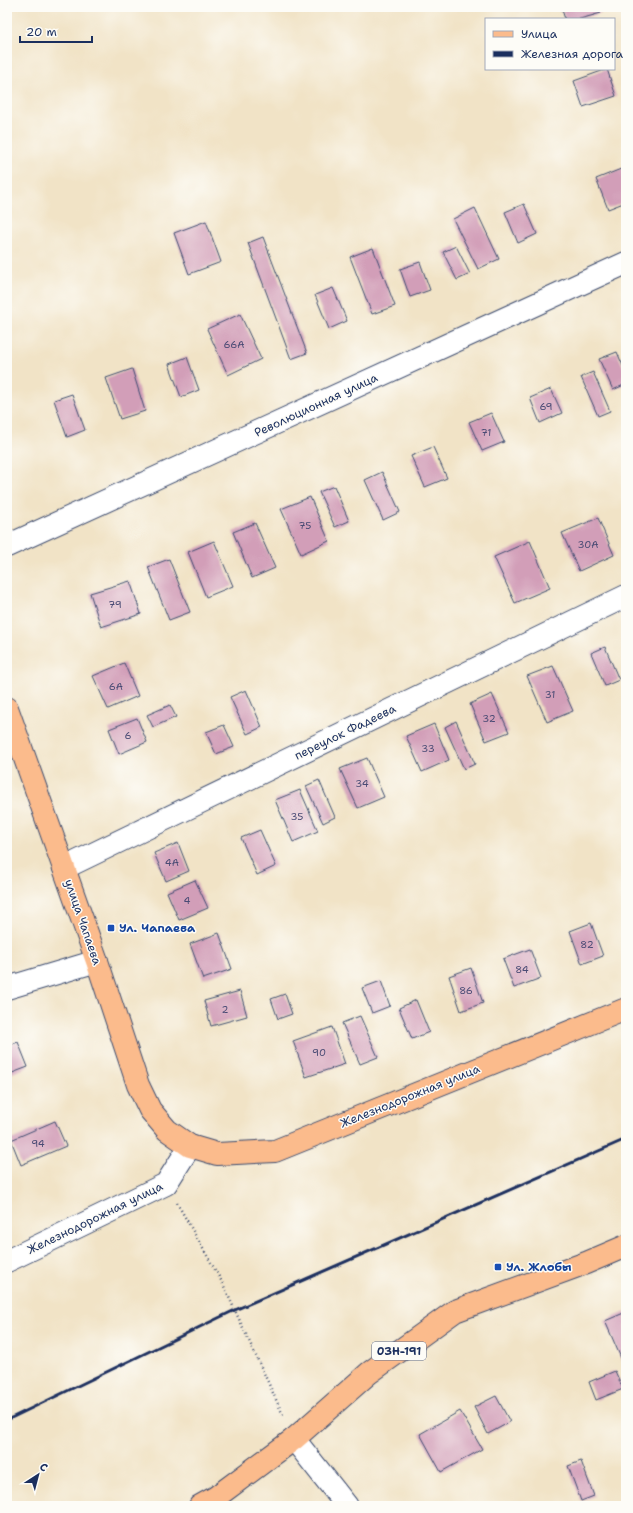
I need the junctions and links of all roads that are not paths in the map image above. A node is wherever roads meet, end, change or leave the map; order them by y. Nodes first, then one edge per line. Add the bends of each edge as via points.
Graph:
1 (626, 263) edge
2 (7, 546) edge
3 (626, 596) edge
4 (7, 708) edge
5 (64, 868) junction
6 (97, 961) junction
7 (7, 988) edge
8 (626, 1009) edge
9 (167, 1130) joint
10 (190, 1146) junction
11 (626, 1246) edge
12 (7, 1261) edge
13 (294, 1439) junction
14 (200, 1506) edge
15 (346, 1506) edge

1 - 2 street, Революционная улица
3 - 5 street, переулок Фадеева
4 - 5 main road, улица Чапаева
5 - 6 main road, улица Чапаева
6 - 7 street
6 - 9 main road, улица Чапаева via 138,1085 150,1110
8 - 10 main road, Железнодорожная улица via 275,1151 217,1154
9 - 10 main road, Железнодорожная улица
10 - 12 street, Железнодорожная улица via 166,1184
11 - 13 main road, 03Н-191 via 455,1311 369,1372
13 - 14 main road, 03Н-191
13 - 15 street

